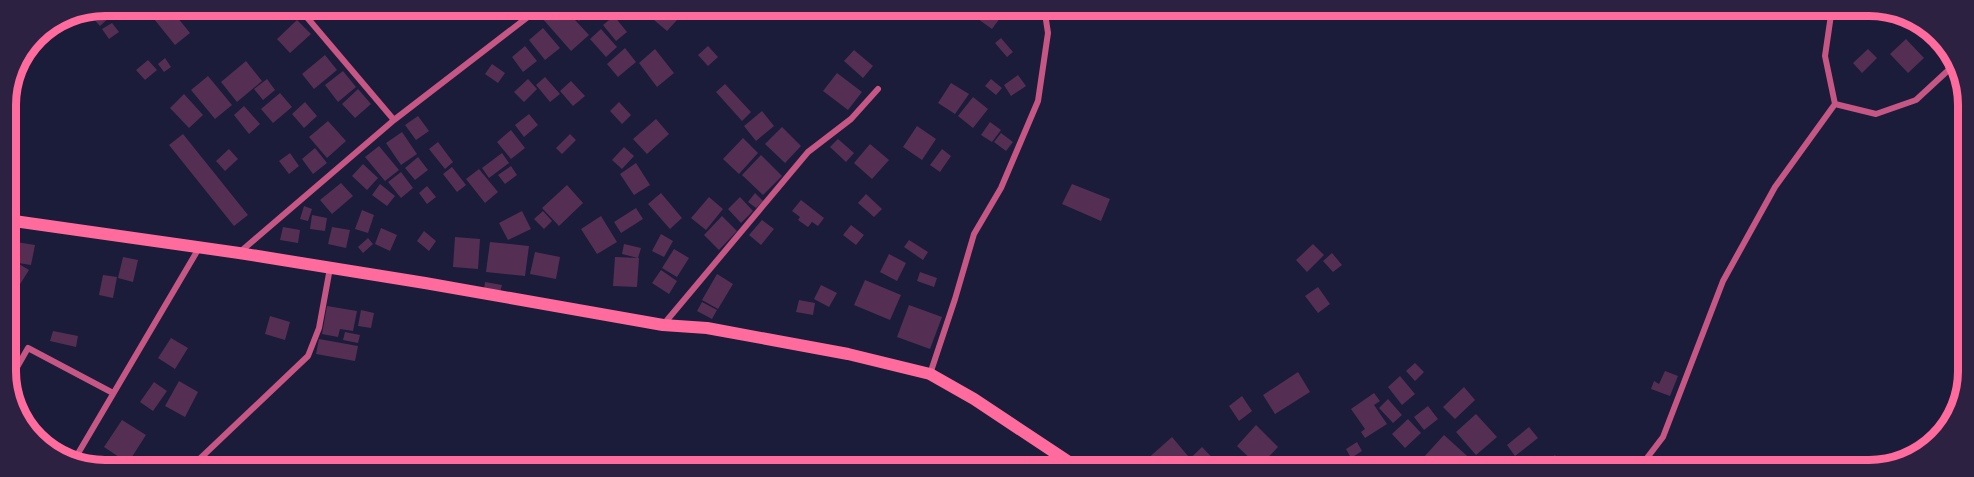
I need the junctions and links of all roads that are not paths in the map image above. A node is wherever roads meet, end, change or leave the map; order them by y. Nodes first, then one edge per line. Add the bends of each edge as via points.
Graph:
1 (306, 16) edge
2 (529, 16) edge
3 (1045, 16) edge
4 (1831, 16) edge
5 (1950, 69) edge
6 (878, 89) dead end
7 (1835, 104) junction
8 (394, 120) junction
9 (17, 221) edge
10 (199, 247) junction
11 (239, 253) junction
12 (330, 268) junction
13 (663, 325) junction
14 (16, 369) edge
15 (930, 374) junction
16 (113, 393) junction
17 (77, 456) edge
18 (198, 460) edge
19 (1066, 460) edge
20 (1645, 460) edge

1 - 8 street
2 - 8 street
3 - 15 street via 1048,33 1038,101 1001,188 974,234
4 - 7 street via 1826,56
5 - 7 street via 1916,100 1876,114
6 - 13 street via 851,118 808,152
7 - 20 street via 1775,187 1723,281 1663,437
8 - 11 street
9 - 10 main road
10 - 11 main road
10 - 16 street
11 - 12 main road
12 - 13 main road
12 - 18 street via 320,328 308,356
13 - 15 main road via 719,330
14 - 16 street via 28,348
15 - 19 main road
16 - 17 street

